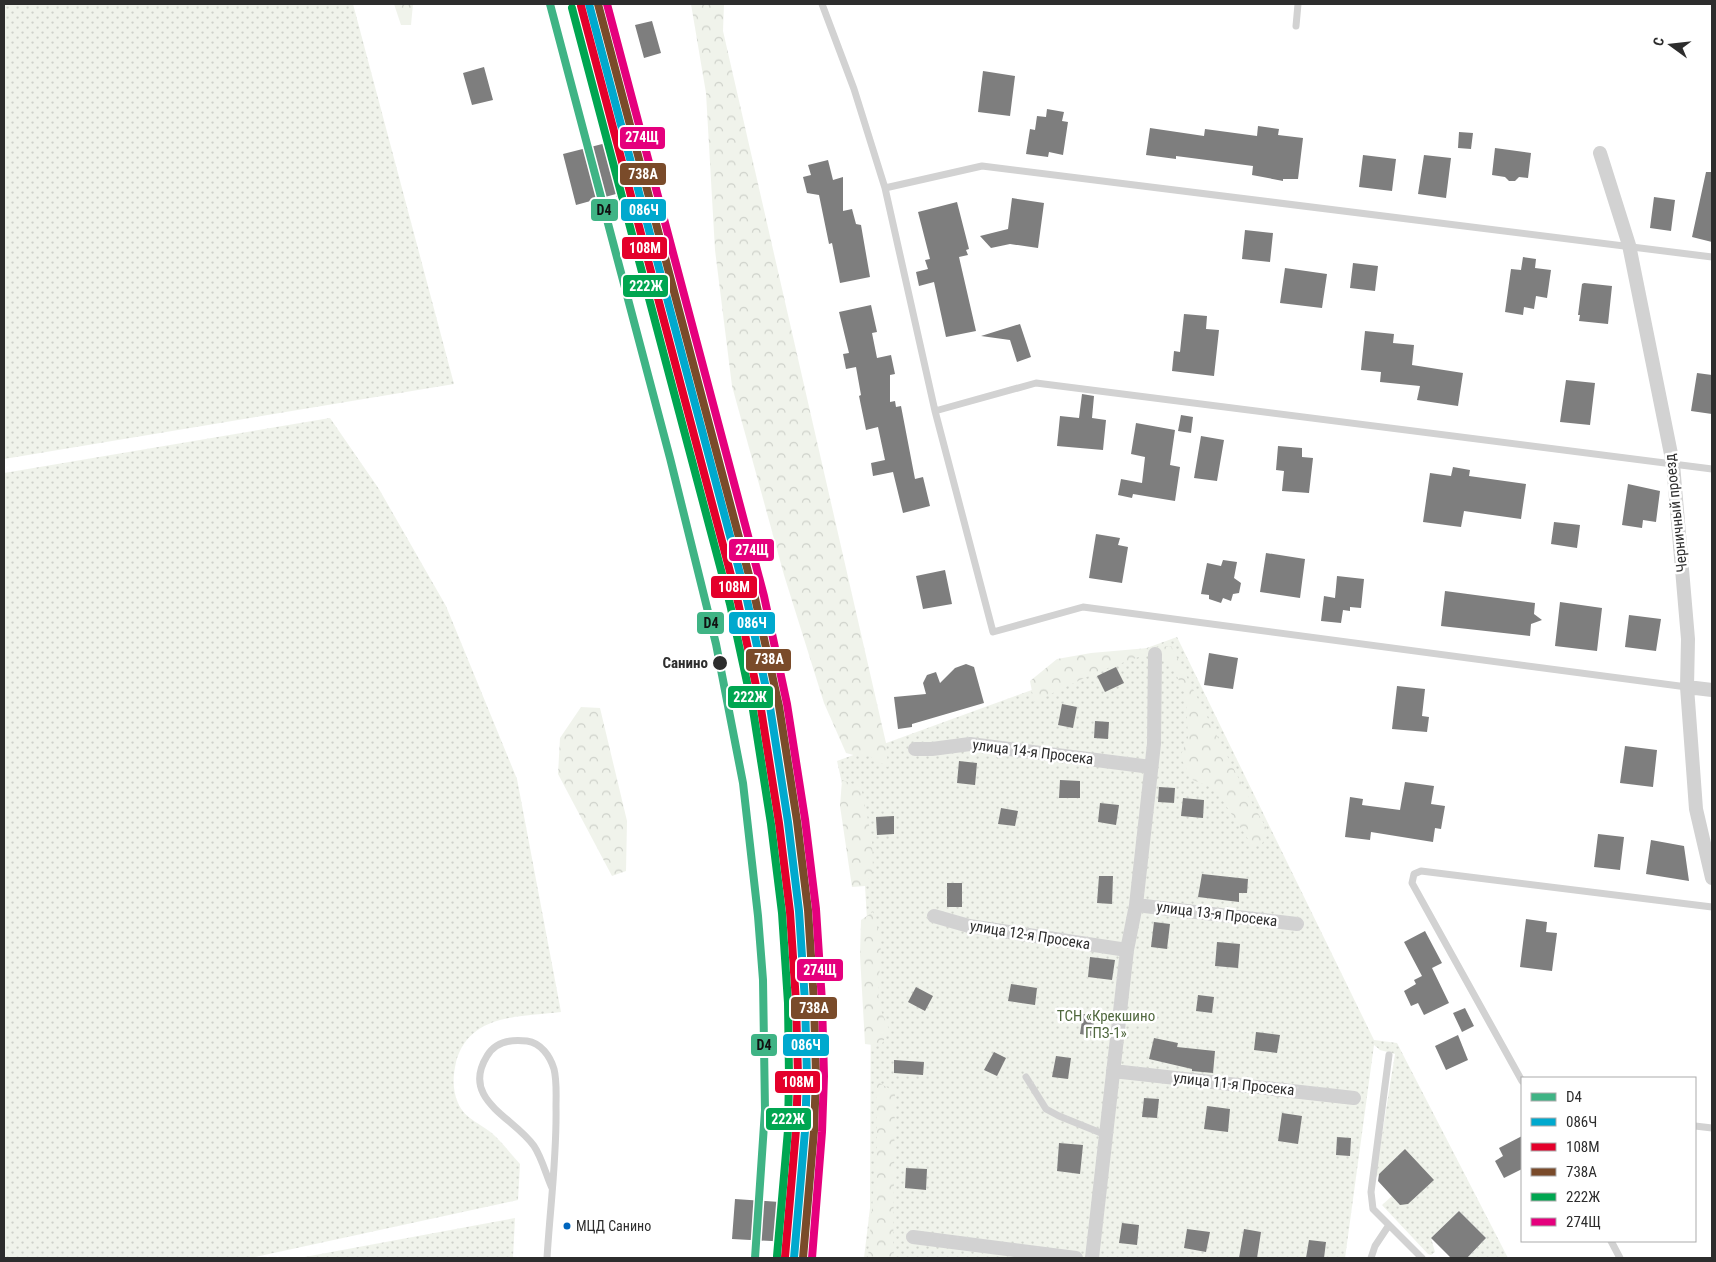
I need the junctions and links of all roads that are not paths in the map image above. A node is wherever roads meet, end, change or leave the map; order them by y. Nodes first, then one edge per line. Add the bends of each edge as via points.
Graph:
1 (822, 4) edge
2 (1298, 4) edge
3 (1296, 26) dead end
4 (1600, 153) dead end
5 (885, 188) junction
6 (1629, 246) junction
7 (1712, 257) edge
8 (935, 411) junction
9 (1673, 464) junction
10 (1712, 469) edge
11 (1155, 654) dead end
12 (1687, 687) junction
13 (1712, 690) edge
14 (915, 748) dead end
15 (1151, 767) junction
16 (1712, 878) edge
17 (1136, 905) junction
18 (1712, 907) edge
19 (934, 916) dead end
20 (1297, 924) dead end
21 (1127, 950) junction
22 (1389, 1055) dead end
23 (1113, 1071) junction
24 (1026, 1077) dead end
25 (1521, 1080) edge
26 (1354, 1098) dead end
27 (1696, 1126) edge
28 (1712, 1128) edge
29 (1106, 1135) junction
30 (552, 1188) junction
31 (1389, 1225) junction
32 (913, 1237) dead end
33 (1612, 1242) edge
34 (547, 1258) edge
35 (1076, 1258) edge
36 (1092, 1258) edge
37 (1371, 1258) edge
38 (1422, 1258) edge
39 (1620, 1258) edge

1 - 5 lane
2 - 3 lane
4 - 6 street, Черничный проезд
5 - 6 lane via 982,166
5 - 8 lane
6 - 7 lane
6 - 9 street, Черничный проезд
8 - 9 lane via 1036,383
8 - 12 lane via 993,632 1083,607
9 - 10 lane
9 - 12 street, Черничный проезд via 1688,639
11 - 15 street
12 - 13 street
12 - 16 street, Черничный проезд via 1696,809
14 - 15 street, улица 14-я Просека via 970,744
15 - 17 street
17 - 20 street, улица 13-я Просека
17 - 21 street
18 - 25 lane via 1420,871 1414,874 1412,883
19 - 21 street, улица 12-я Просека via 968,926
21 - 23 street
22 - 31 lane via 1371,1200 1372,1209
23 - 26 street, улица 11-я Просека
23 - 29 street
24 - 29 lane via 1046,1109
27 - 28 lane
29 - 36 street
30 - 30 lane via 556,1128 554,1070 540,1046 529,1041 502,1043 491,1049 482,1064 479,1082 488,1101 534,1146
30 - 34 lane
31 - 37 lane
31 - 38 lane
32 - 35 street
33 - 39 lane

